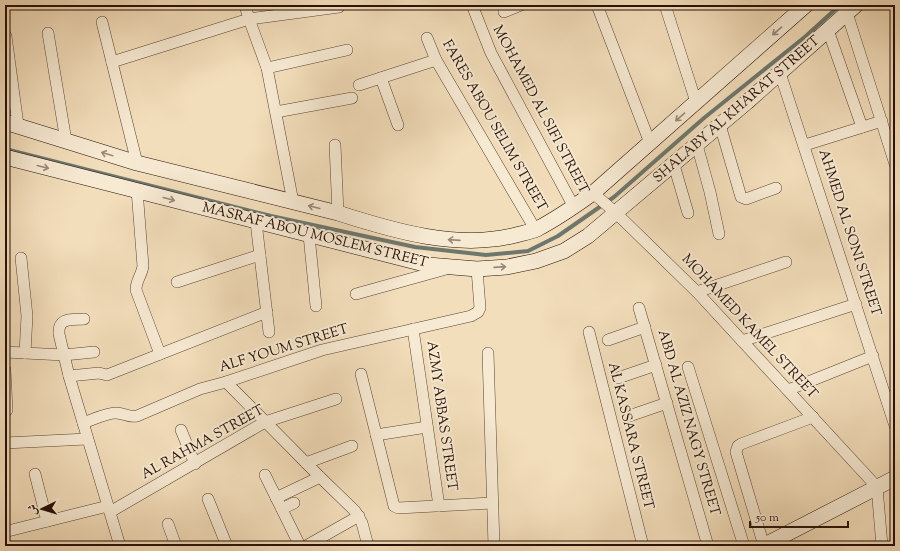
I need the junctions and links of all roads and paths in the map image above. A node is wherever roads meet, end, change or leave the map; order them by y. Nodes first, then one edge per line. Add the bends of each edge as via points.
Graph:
1 (245, 5) edge
2 (472, 5) edge
3 (521, 5) edge
4 (596, 5) edge
5 (665, 5) edge
6 (806, 5) edge
7 (339, 7) dead end
8 (851, 9) edge
9 (504, 12) dead end
10 (249, 19) junction
11 (102, 22) dead end
12 (828, 30) junction
13 (48, 33) dead end
14 (427, 38) dead end
15 (6, 43) edge
16 (347, 50) dead end
17 (436, 60) junction
18 (112, 62) junction
19 (267, 68) junction
20 (780, 73) junction
21 (381, 78) junction
22 (359, 85) dead end
23 (352, 98) dead end
24 (696, 102) junction
25 (276, 112) junction
26 (882, 121) junction
27 (11, 124) edge
28 (398, 125) dead end
29 (720, 125) junction
30 (862, 127) junction
31 (66, 141) junction
32 (650, 143) junction
33 (335, 145) dead end
34 (697, 145) junction
35 (805, 145) junction
36 (5, 157) edge
37 (136, 163) junction
38 (895, 164) edge
39 (674, 165) junction
40 (776, 188) dead end
41 (136, 190) junction
42 (596, 195) junction
43 (293, 202) junction
44 (574, 207) junction
45 (613, 210) junction
46 (338, 213) junction
47 (688, 213) dead end
48 (256, 222) junction
49 (535, 230) junction
50 (719, 234) dead end
51 (309, 235) junction
52 (365, 237) junction
53 (260, 255) junction
54 (22, 258) dead end
55 (786, 262) dead end
56 (452, 267) junction
57 (477, 269) junction
58 (177, 282) dead end
59 (697, 292) junction
60 (356, 294) dead end
61 (856, 304) junction
62 (316, 306) dead end
63 (639, 308) dead end
64 (267, 312) junction
65 (84, 319) dead end
66 (645, 327) junction
67 (413, 329) junction
68 (269, 332) dead end
69 (589, 332) dead end
70 (608, 340) dead end
71 (742, 340) junction
72 (5, 352) edge
73 (94, 352) dead end
74 (25, 353) junction
75 (160, 354) junction
76 (488, 354) dead end
77 (64, 355) junction
78 (873, 356) junction
79 (656, 365) junction
80 (688, 367) dead end
81 (5, 370) edge
82 (361, 374) dead end
83 (69, 376) junction
84 (618, 378) dead end
85 (226, 382) junction
86 (788, 390) junction
87 (336, 399) dead end
88 (667, 403) junction
89 (7, 410) dead end
90 (629, 416) dead end
91 (813, 417) junction
92 (265, 422) junction
93 (82, 423) junction
94 (427, 426) junction
95 (895, 426) edge
96 (181, 430) dead end
97 (376, 435) junction
98 (87, 439) junction
99 (5, 443) edge
100 (352, 446) dead end
101 (306, 463) junction
102 (195, 464) junction
103 (35, 474) dead end
104 (265, 475) dead end
105 (320, 477) junction
106 (895, 478) edge
107 (877, 487) junction
108 (276, 498) junction
109 (208, 499) dead end
110 (294, 503) dead end
111 (492, 503) junction
112 (439, 506) junction
113 (109, 509) junction
114 (282, 509) junction
115 (359, 516) junction
116 (47, 521) junction
117 (168, 524) dead end
118 (8, 531) dead end
119 (368, 542) dead end
120 (780, 542) edge
121 (120, 546) edge
122 (176, 546) edge
123 (227, 546) edge
124 (300, 546) edge
125 (306, 546) edge
126 (494, 546) edge
127 (643, 546) edge
128 (708, 546) edge
129 (744, 546) edge
130 (764, 546) edge
131 (882, 546) edge

1 - 10 street
2 - 44 street, MOHAMED AL SIFI STREET via 491,53
3 - 9 street
4 - 32 street
5 - 24 street
6 -> 24 street
7 - 10 street
8 - 12 street, SHALABY AL KHARAT STREET
8 - 26 street
10 - 18 street
10 - 19 street
11 - 18 street
12 - 20 street, SHALABY AL KHARAT STREET
12 - 30 street
13 - 31 street
14 - 17 street, FARES ABOU SELIM STREET
15 - 27 street
16 - 19 street
17 - 21 street
17 - 49 street, FARES ABOU SELIM STREET
18 - 37 street
19 - 25 street
20 - 29 street, SHALABY AL KHARAT STREET
20 - 35 street, AHMED AL SONI STREET
21 - 22 street
21 - 28 street
23 - 25 street
24 -> 32 street
25 - 43 street
26 - 30 street
26 - 38 street
27 - 31 street, MASRAF ABOU MOSLEM STREET
29 - 34 street, SHALABY AL KHARAT STREET
29 - 40 street via 741,197 746,199
30 - 35 street
37 -> 31 street, MASRAF ABOU MOSLEM STREET
32 - 42 street
33 - 46 street
34 - 39 street, SHALABY AL KHARAT STREET
34 - 50 street
35 - 61 street, AHMED AL SONI STREET
36 -> 41 street, MASRAF ABOU MOSLEM STREET
37 - 43 street, MASRAF ABOU MOSLEM STREET
39 - 45 street, SHALABY AL KHARAT STREET
39 - 47 street
41 -> 48 street, MASRAF ABOU MOSLEM STREET
41 - 75 street via 143,266 136,290
42 - 44 street, MASRAF ABOU MOSLEM STREET
42 - 45 street, MOHAMED KAMEL STREET
46 -> 43 street, MASRAF ABOU MOSLEM STREET
44 - 49 street, MASRAF ABOU MOSLEM STREET
57 -> 45 street, MASRAF ABOU MOSLEM STREET via 536,261 564,251 588,236
45 - 59 street, MOHAMED KAMEL STREET
46 - 52 street, MASRAF ABOU MOSLEM STREET
48 - 51 street, MASRAF ABOU MOSLEM STREET
48 - 53 street
49 -> 52 street, MASRAF ABOU MOSLEM STREET via 504,238 472,241
51 - 52 street, MASRAF ABOU MOSLEM STREET
51 - 62 street
52 - 56 street, MASRAF ABOU MOSLEM STREET via 428,265
53 - 58 street
53 - 64 street
54 - 74 street via 27,316
55 - 59 street
56 - 57 street, MASRAF ABOU MOSLEM STREET
56 - 60 street
57 - 67 street, ALF YOUM STREET via 480,308 478,312
59 - 71 street, MOHAMED KAMEL STREET
61 - 71 street
61 - 78 street, AHMED AL SONI STREET
63 - 66 street, ABD AL AZIZ NAGY STREET
64 - 68 street
64 - 75 street
65 - 77 street via 64,321 60,324 58,328
66 - 70 street
66 - 79 street, ABD AL AZIZ NAGY STREET
67 - 85 street, ALF YOUM STREET via 322,350
67 - 94 street, AZMY ABBAS STREET
69 - 127 street, AL KASSARA STREET
71 - 86 street, MOHAMED KAMEL STREET
72 - 74 street
73 - 77 street
74 - 77 street
75 - 83 street via 107,375 99,373
76 - 111 street
77 - 83 street
78 - 86 street
78 - 95 street, AHMED AL SONI STREET
79 - 84 street
79 - 88 street, ABD AL AZIZ NAGY STREET
80 - 129 street
81 - 89 street
82 - 97 street
83 - 93 street
85 - 92 street
85 - 93 street, ALF YOUM STREET via 200,389 137,416 116,413
86 - 91 street, MOHAMED KAMEL STREET
87 - 92 street, AL RAHMA STREET
88 - 90 street
88 - 128 street, ABD AL AZIZ NAGY STREET
91 - 107 street, MOHAMED KAMEL STREET
91 - 130 street via 738,446 736,452
92 - 101 street
92 - 102 street, AL RAHMA STREET
93 - 98 street
94 - 97 street
94 - 112 street, AZMY ABBAS STREET
96 - 102 street
97 - 112 street via 394,506
98 - 99 street
98 - 113 street
100 - 101 street
101 - 105 street
102 - 113 street, AL RAHMA STREET
103 - 116 street
104 - 108 street
105 - 108 street
105 - 115 street
106 - 107 street
107 - 120 street
107 - 131 street
108 - 114 street
109 - 123 street
110 - 114 street
111 - 112 street
111 - 126 street
113 - 116 street, AL RAHMA STREET
113 - 121 street
114 - 124 street
115 - 119 street
115 - 125 street
116 - 118 street, AL RAHMA STREET
117 - 122 street
120 - 130 street

